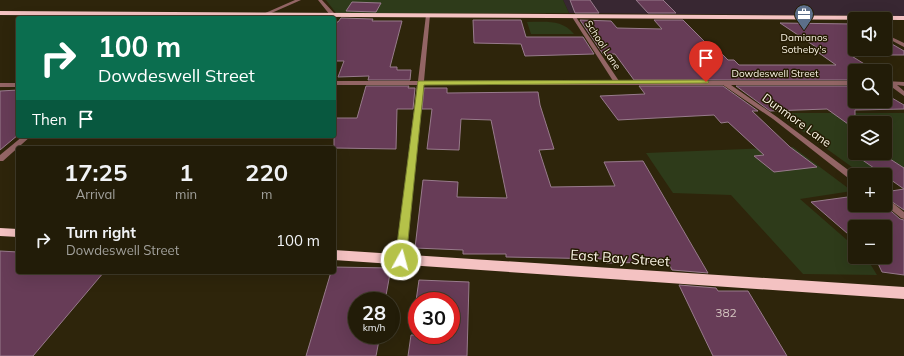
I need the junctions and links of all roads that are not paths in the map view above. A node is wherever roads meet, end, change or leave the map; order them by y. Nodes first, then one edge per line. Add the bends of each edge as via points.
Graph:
1 (299, 0) edge
2 (320, 0) edge
3 (0, 13) edge
4 (176, 14) junction
5 (265, 14) junction
6 (332, 14) junction
7 (428, 15) junction
8 (173, 16) edge
9 (574, 17) junction
10 (892, 18) edge
11 (904, 18) edge
12 (848, 19) edge
13 (892, 39) edge
14 (904, 45) edge
15 (723, 82) junction
16 (336, 83) edge
17 (421, 83) junction
18 (617, 83) junction
19 (848, 83) edge
20 (892, 83) edge
21 (904, 84) edge
22 (0, 85) edge
23 (16, 85) edge
24 (892, 86) edge
25 (904, 94) edge
26 (25, 138) edge
27 (0, 159) edge
28 (848, 174) edge
29 (892, 207) edge
30 (904, 216) edge
31 (0, 232) edge
32 (16, 233) edge
33 (336, 255) edge
34 (401, 260) junction
35 (904, 293) edge

1 - 5 street
2 - 6 street
3 - 4 highway
4 - 5 highway
4 - 8 street
5 - 6 highway
6 - 7 highway
7 - 9 highway
7 - 17 street
9 - 12 highway
9 - 18 street, School Lane
10 - 11 highway
13 - 14 street
15 - 18 street, Dowdeswell Street
15 - 19 street, Dowdeswell Street
15 - 28 street, Dunmore Lane
16 - 17 street, Dowdeswell Street
17 - 18 street, Dowdeswell Street
17 - 34 street
20 - 21 street
22 - 23 street
24 - 25 street
26 - 27 street
29 - 30 street
31 - 32 highway
33 - 34 highway, East Bay Street
34 - 35 highway, East Bay Street

